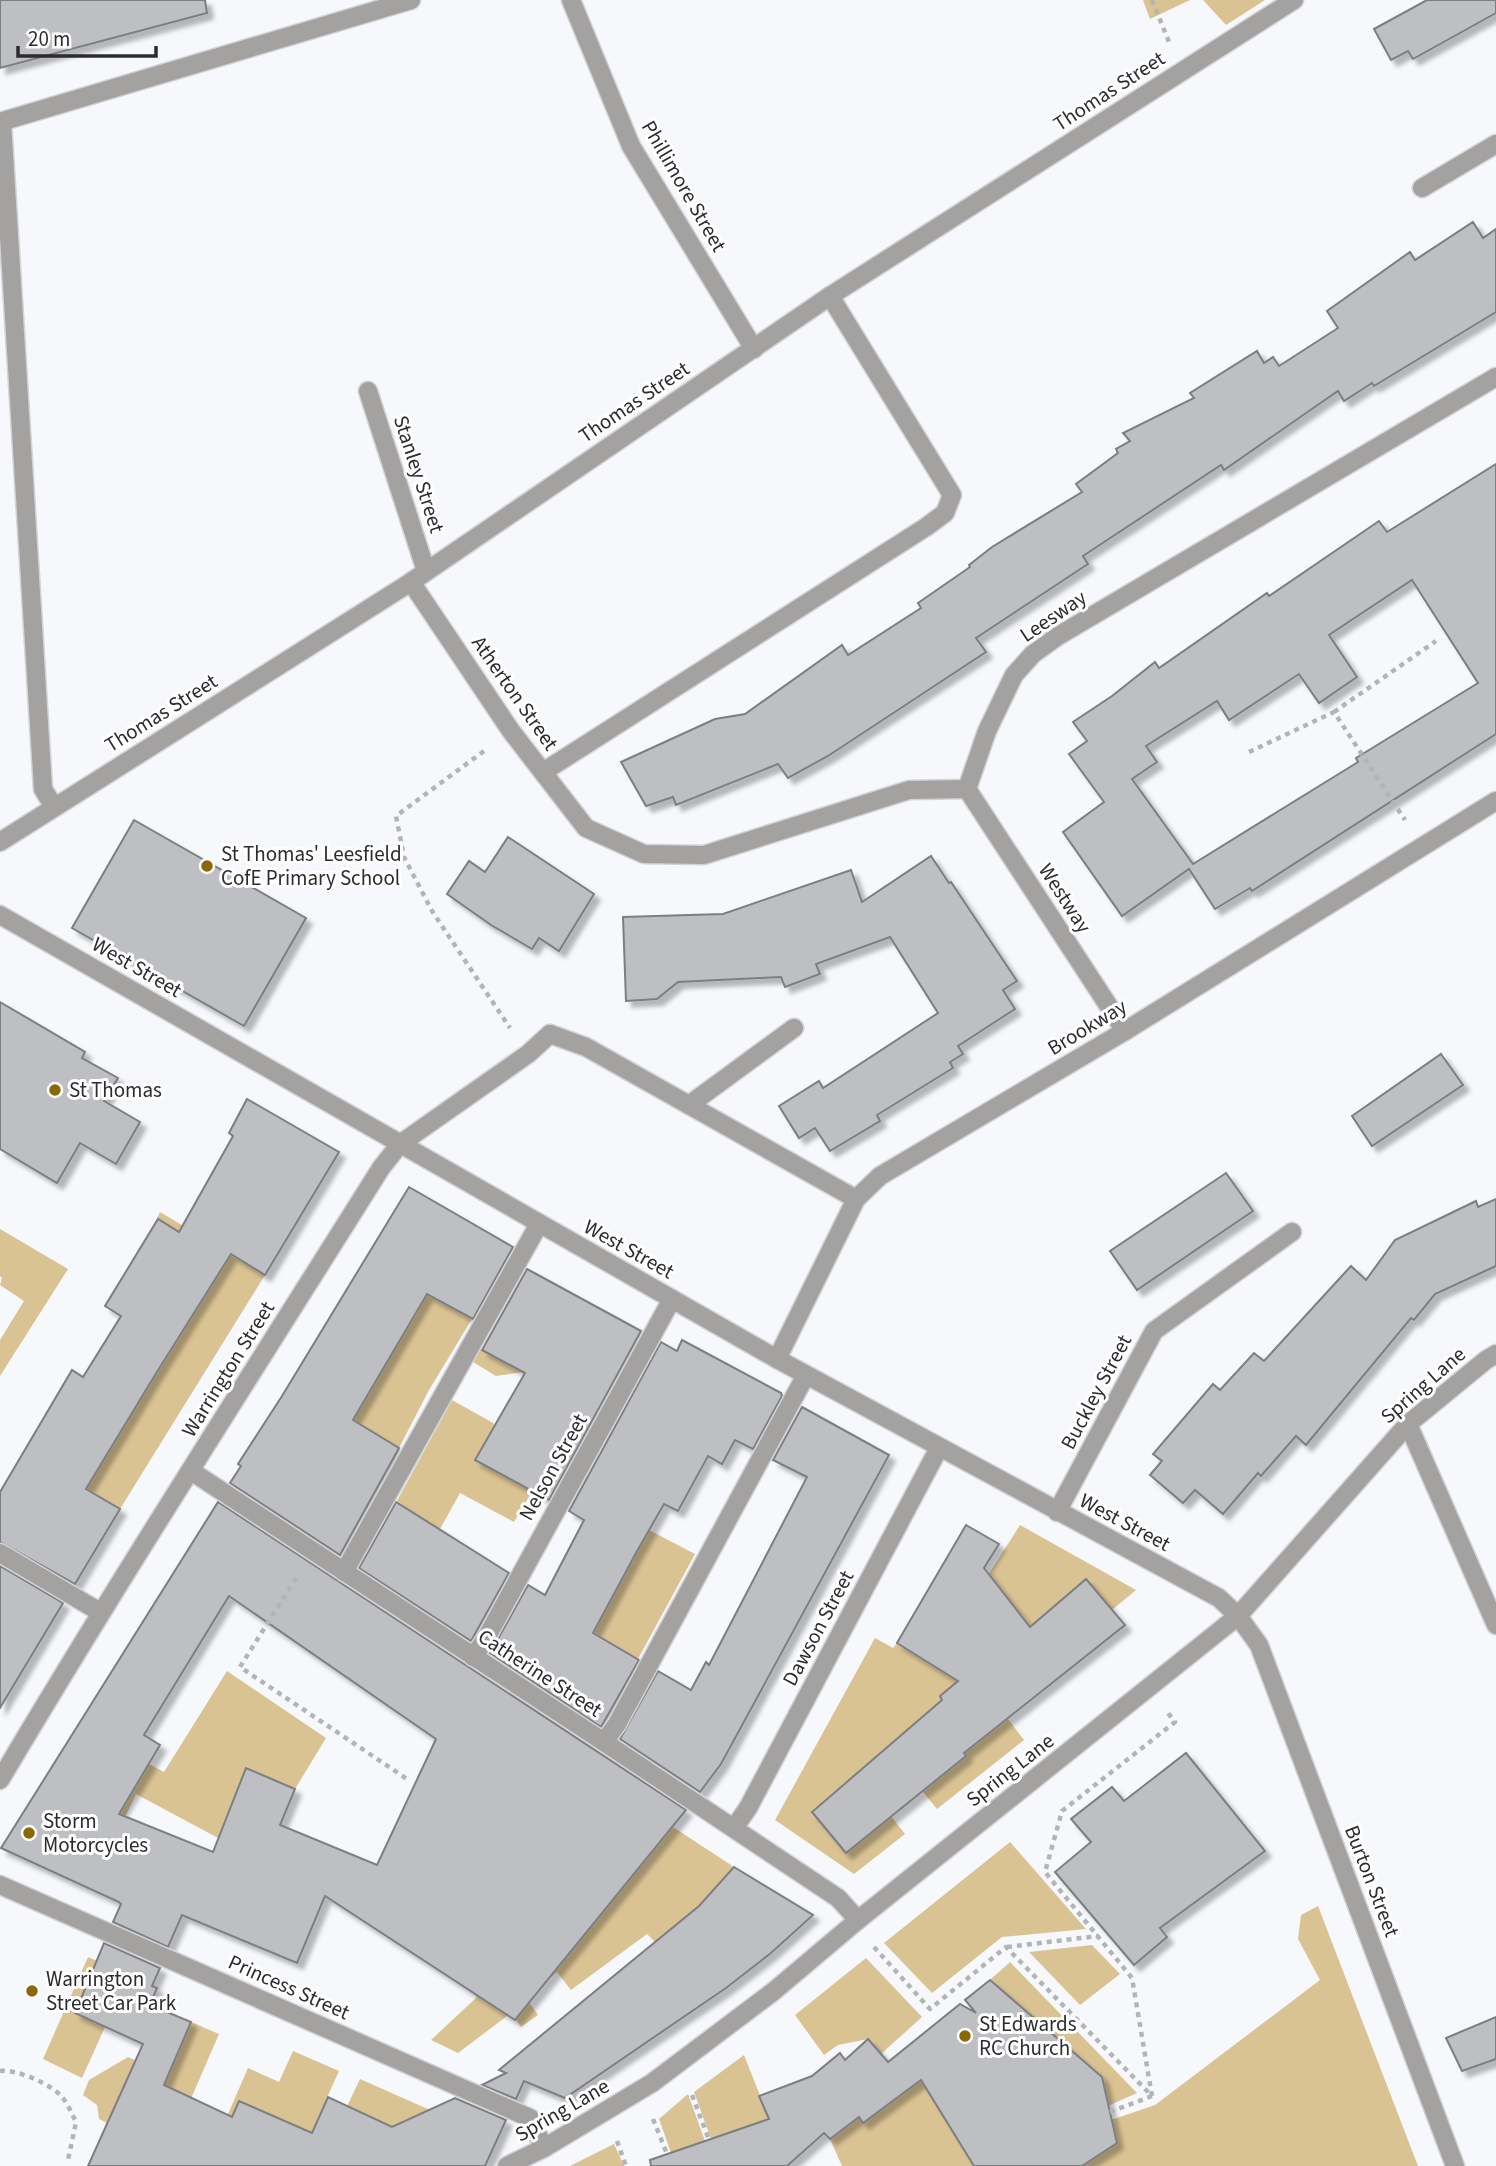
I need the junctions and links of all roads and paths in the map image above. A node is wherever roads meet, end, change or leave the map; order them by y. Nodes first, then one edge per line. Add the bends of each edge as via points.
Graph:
1 (411, 0) edge
2 (571, 0) edge
3 (1152, 0) edge
4 (1294, 0) edge
5 (1181, 72) junction
6 (1, 122) edge
7 (1496, 144) edge
8 (1422, 188) dead end
9 (830, 296) junction
10 (754, 349) junction
11 (1496, 377) edge
12 (368, 391) dead end
13 (426, 571) junction
14 (411, 582) junction
15 (1436, 641) dead end
16 (1334, 712) junction
17 (510, 731) junction
18 (1250, 752) dead end
19 (543, 772) junction
20 (967, 789) junction
21 (1496, 801) edge
22 (54, 807) junction
23 (0, 842) edge
24 (1423, 847) junction
25 (0, 915) edge
26 (794, 1028) dead end
27 (1125, 1031) junction
28 (528, 1055) junction
29 (689, 1105) junction
30 (400, 1144) junction
31 (856, 1199) junction
32 (539, 1224) junction
33 (1292, 1232) dead end
34 (671, 1299) junction
35 (1496, 1354) edge
36 (777, 1359) junction
37 (806, 1375) junction
38 (1408, 1424) junction
39 (939, 1448) junction
40 (191, 1471) junction
41 (1057, 1513) junction
42 (0, 1553) edge
43 (300, 1572) dead end
44 (344, 1572) junction
45 (100, 1612) junction
46 (1238, 1616) junction
47 (1496, 1625) edge
48 (473, 1657) junction
49 (1164, 1708) dead end
50 (604, 1742) junction
51 (407, 1779) dead end
52 (0, 1780) edge
53 (734, 1828) junction
54 (0, 1885) edge
55 (858, 1920) junction
56 (1098, 1936) junction
57 (871, 1944) dead end
58 (1006, 1947) junction
59 (0, 2071) edge
60 (689, 2087) dead end
61 (1152, 2096) junction
62 (1110, 2112) dead end
63 (652, 2115) dead end
64 (615, 2137) dead end
65 (709, 2140) dead end
66 (544, 2148) junction
67 (667, 2154) dead end
68 (68, 2160) dead end
69 (507, 2166) edge
70 (626, 2166) edge
71 (1455, 2166) edge

1 - 6 street
2 - 10 street, Phillimore Street via 631,146
3 - 5 path
4 - 5 street, Thomas Street
5 - 9 street, Thomas Street
6 - 22 street via 43,789
7 - 8 street
9 - 10 street, Thomas Street
9 - 19 street via 951,495 945,513
10 - 13 street, Thomas Street
11 - 20 street, Leesway via 1033,654 1014,675 987,731
12 - 13 street, Stanley Street
13 - 14 street, Thomas Street
14 - 17 street, Atherton Street
14 - 22 street, Thomas Street
15 - 16 path
16 - 18 path
16 - 24 path
17 - 19 street, Atherton Street
17 - 28 path via 396,816 404,857 432,911
19 - 20 street, Atherton Street via 586,828 644,854 704,855 909,790
20 - 27 street, Westway
21 - 24 street, Brookway
22 - 23 street, Thomas Street
24 - 27 street, Brookway
25 - 30 street, West Street
26 - 29 street
27 - 31 street, Brookway via 880,1176
28 - 29 street, Warrington Street via 550,1034 586,1047
28 - 30 street, Warrington Street
29 - 31 street
30 - 32 street, West Street
30 - 40 street, Warrington Street
31 - 36 street, Brookway
32 - 34 street, West Street
32 - 44 street
33 - 41 street, Buckley Street via 1154,1331
34 - 36 street, West Street
34 - 48 street, Nelson Street
35 - 38 street, Spring Lane
36 - 37 street, West Street
37 - 39 street, West Street
37 - 50 street
38 - 46 street, Spring Lane
38 - 47 street
39 - 41 street, West Street
39 - 53 street, Dawson Street
40 - 44 street, Catherine Street
40 - 45 street, Warrington Street
41 - 46 street, West Street via 1219,1598
42 - 45 street
43 - 51 path via 240,1667
44 - 48 street, Catherine Street
45 - 52 street, Warrington Street
46 - 55 street, Spring Lane
46 - 71 street, Burton Street via 1259,1644
48 - 50 street, Catherine Street
49 - 56 path via 1175,1722 1062,1811 1045,1872
50 - 53 street, Catherine Street
53 - 55 street, Catherine Street via 838,1898
54 - 66 street, Princess Street via 530,2118
55 - 66 street, Spring Lane via 774,1991 652,2083
56 - 58 path
56 - 61 path via 1132,1978
57 - 58 path via 930,2009
58 - 61 path
59 - 68 path via 20,2073 62,2096 76,2122
60 - 65 path
61 - 62 path
63 - 67 path
64 - 70 path
66 - 69 street, Spring Lane

